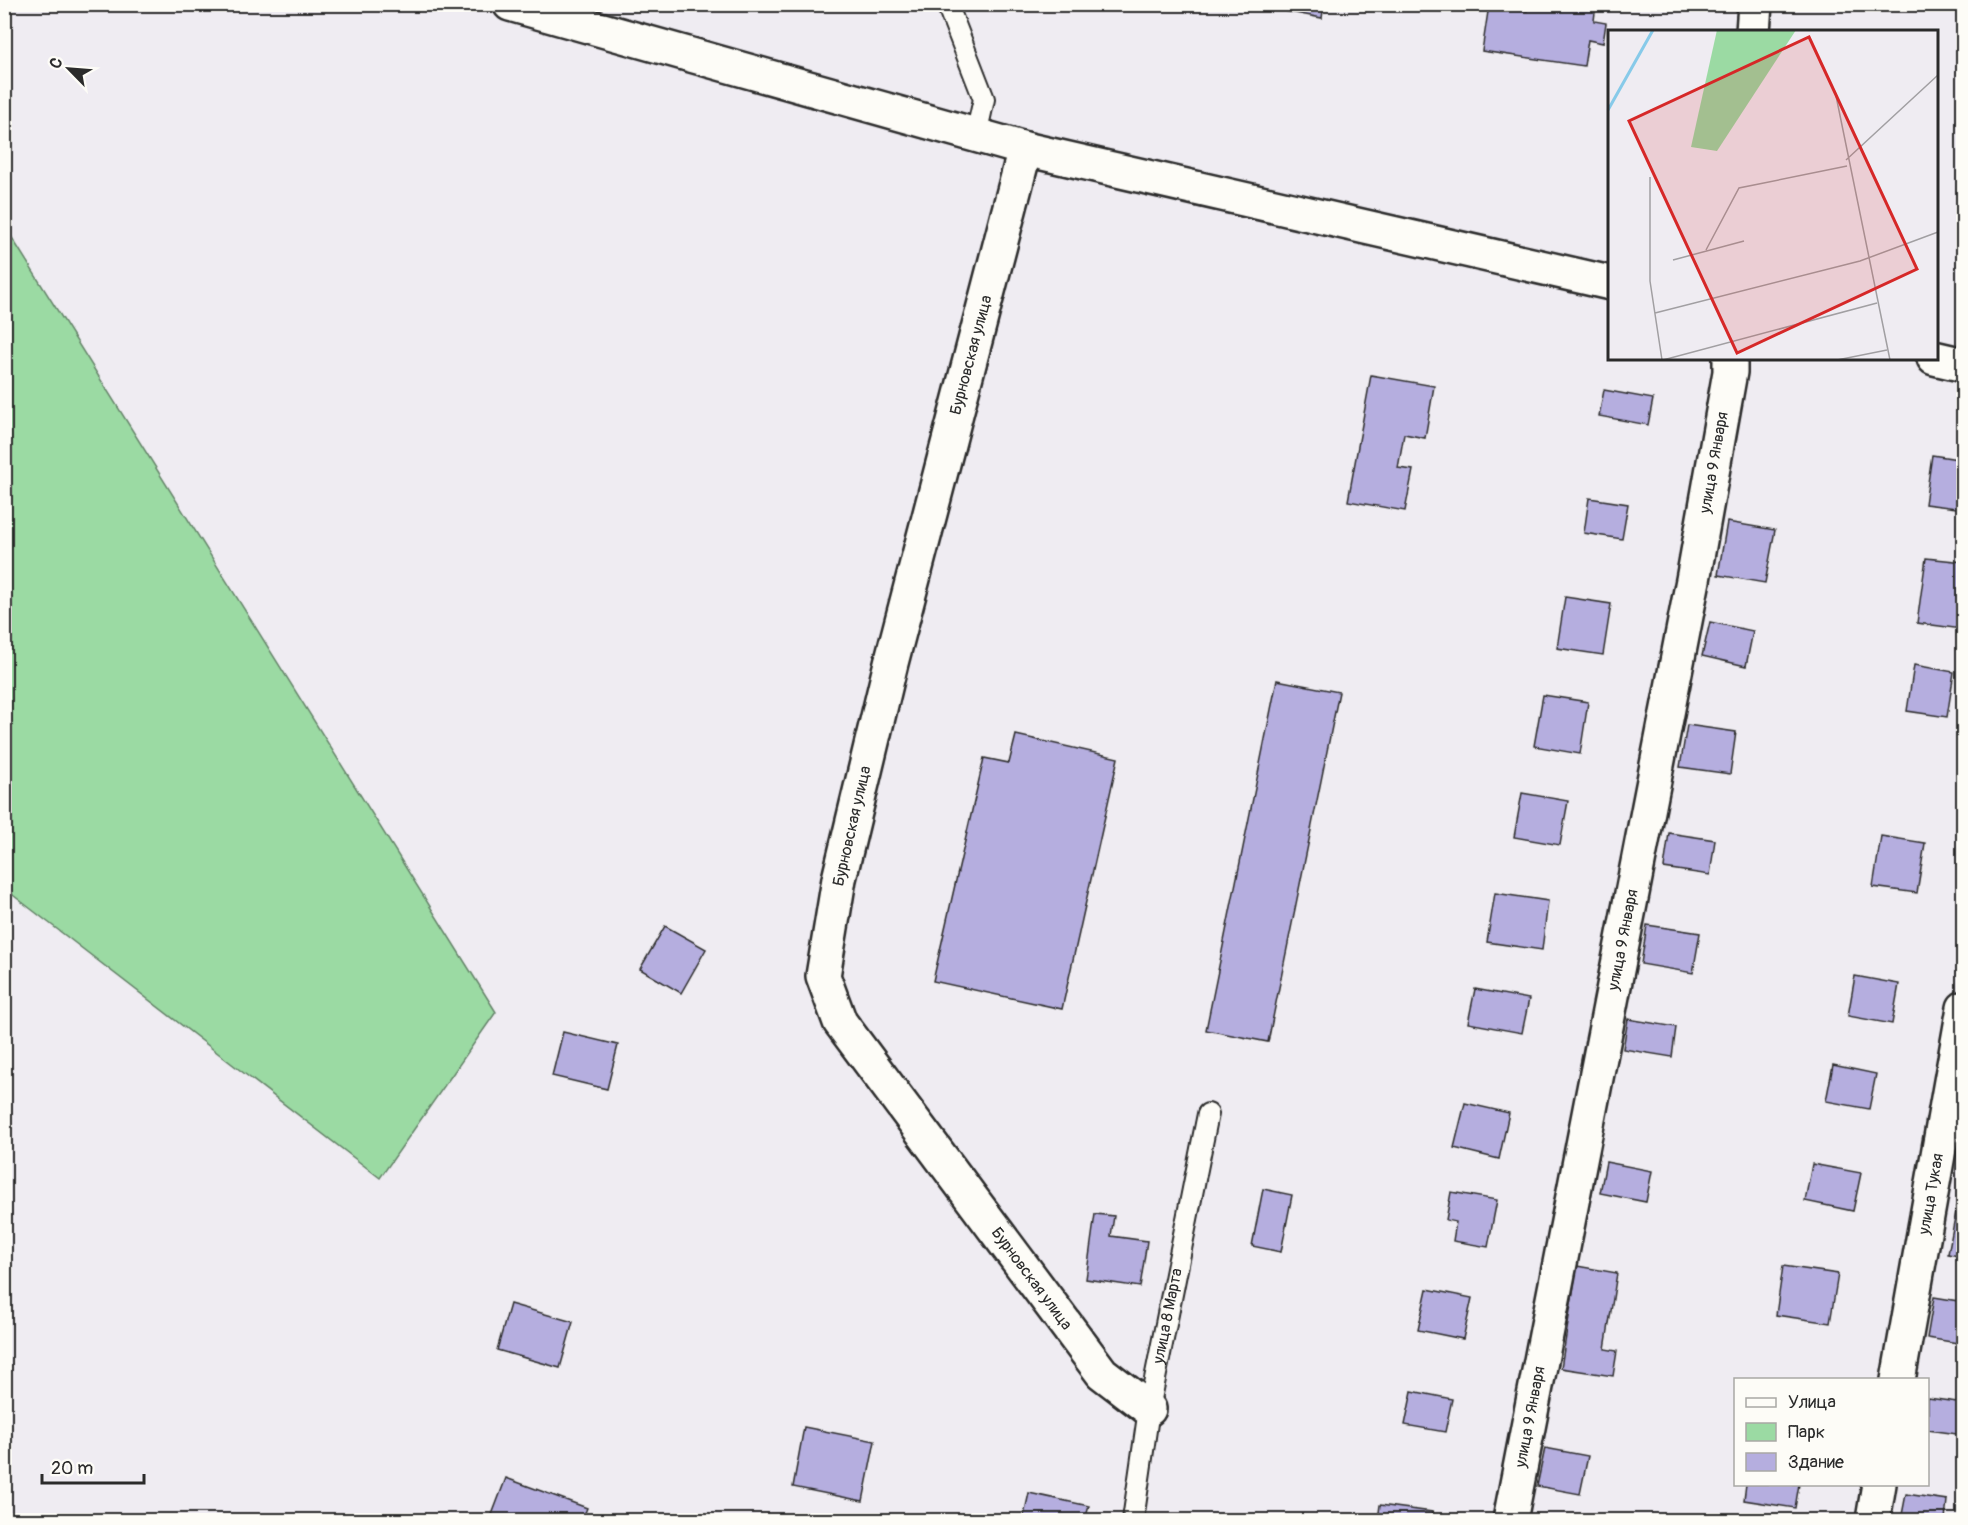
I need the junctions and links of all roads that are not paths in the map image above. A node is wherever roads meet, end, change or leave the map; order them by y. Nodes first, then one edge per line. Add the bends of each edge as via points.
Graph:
1 (510, 4) edge
2 (947, 4) edge
3 (1755, 4) edge
4 (1753, 30) edge
5 (976, 135) junction
6 (1025, 149) junction
7 (1608, 284) edge
8 (1938, 359) edge
9 (1730, 360) edge
10 (1964, 365) edge
11 (1964, 1008) edge
12 (1208, 1114) dead end
13 (1898, 1378) edge
14 (1149, 1409) junction
15 (1879, 1486) edge
16 (1133, 1521) edge
17 (1510, 1521) edge
18 (1873, 1521) edge

1 - 5 street
2 - 5 lane via 984,99
3 - 4 street
5 - 6 street
6 - 7 street
6 - 14 street, Бурновская улица via 885,686 839,879 823,975 840,1022 1102,1373
8 - 10 street
9 - 17 street, улица 9 Января via 1693,580
11 - 13 street, улица Тукая
12 - 14 lane, улица 8 Марта
14 - 16 lane, улица 8 Марта
15 - 18 street

